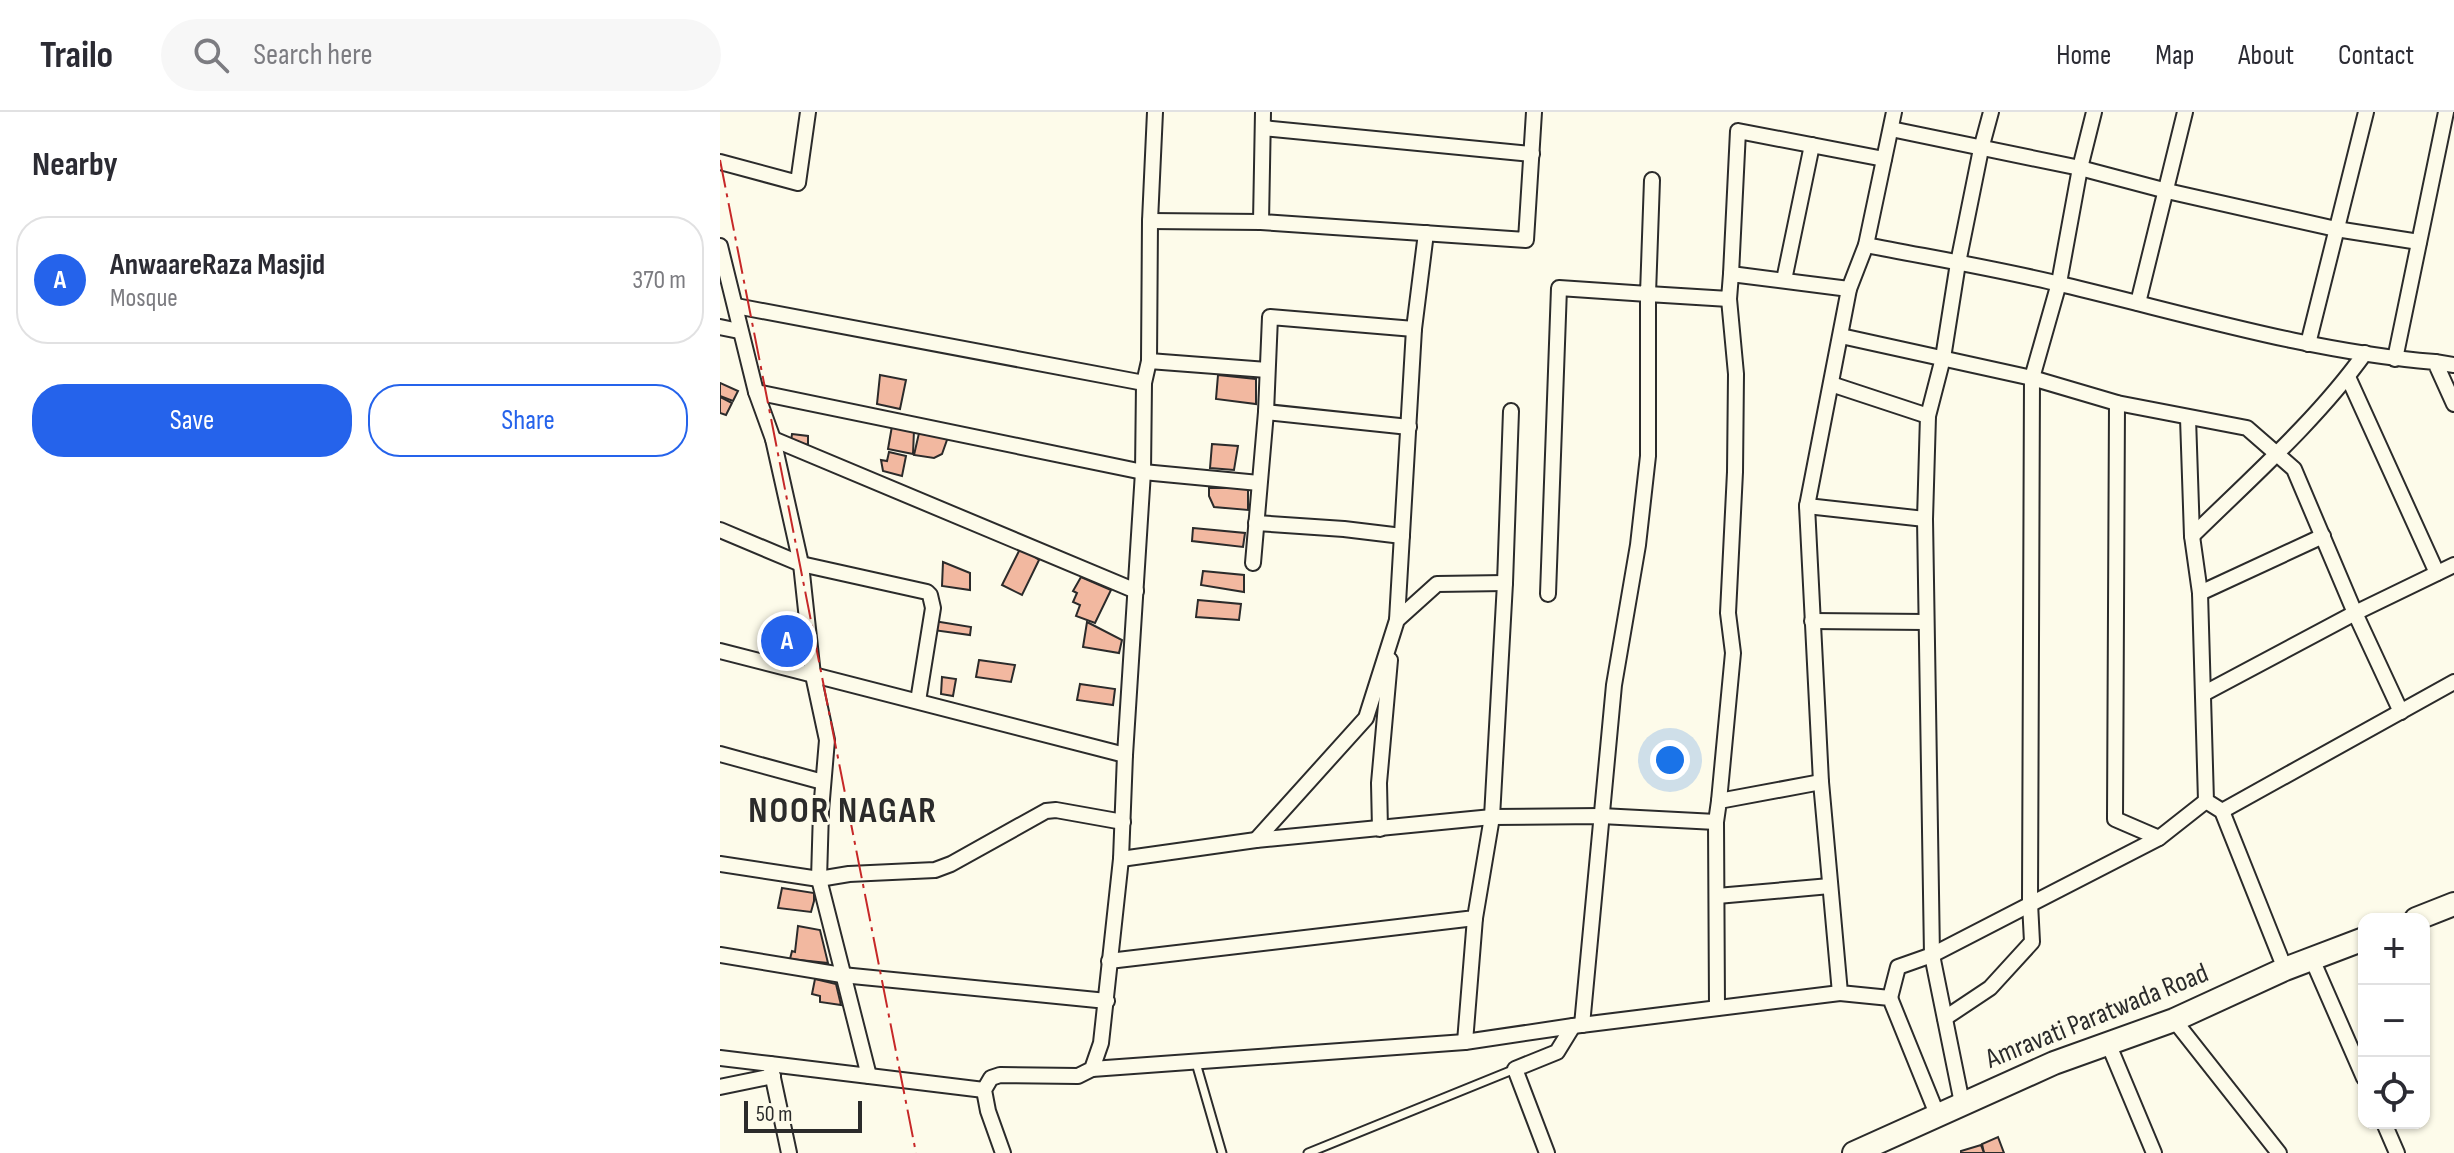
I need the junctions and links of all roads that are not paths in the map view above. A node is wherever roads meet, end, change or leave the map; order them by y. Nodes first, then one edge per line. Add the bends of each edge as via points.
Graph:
1 (808, 112) edge
2 (1155, 112) edge
3 (1263, 112) edge
4 (1534, 112) edge
5 (1894, 112) edge
6 (1991, 112) edge
7 (2094, 112) edge
8 (2185, 112) edge
9 (2366, 112) edge
10 (2446, 112) edge
11 (1263, 128) junction
12 (1891, 129) junction
13 (1812, 145) junction
14 (1981, 149) junction
15 (1532, 154) junction
16 (1884, 159) junction
17 (720, 162) edge
18 (2080, 168) junction
19 (1652, 180) dead end
20 (2167, 191) junction
21 (1150, 221) junction
22 (1261, 222) junction
23 (2336, 229) junction
24 (1426, 233) junction
25 (2419, 242) junction
26 (1866, 245) junction
27 (720, 246) edge
28 (1958, 263) junction
29 (1731, 274) junction
30 (1784, 280) junction
31 (2059, 283) junction
32 (1849, 289) junction
33 (1648, 294) junction
34 (1729, 299) junction
35 (2138, 303) junction
36 (736, 306) junction
37 (720, 327) edge
38 (1414, 329) junction
39 (739, 331) junction
40 (1841, 336) junction
41 (2308, 344) junction
42 (2365, 353) junction
43 (1943, 358) junction
44 (2395, 359) junction
45 (1149, 361) junction
46 (2435, 362) junction
47 (2454, 365) edge
48 (1267, 370) junction
49 (2348, 377) junction
50 (2032, 378) junction
51 (1144, 383) junction
52 (1831, 384) junction
53 (756, 392) junction
54 (2117, 403) junction
55 (2454, 404) edge
56 (1511, 411) dead end
57 (1266, 412) junction
58 (1928, 416) junction
59 (2188, 418) junction
60 (1409, 427) junction
61 (773, 439) junction
62 (2276, 453) junction
63 (1143, 472) junction
64 (1259, 483) junction
65 (1807, 506) junction
66 (1925, 519) junction
67 (1256, 523) junction
68 (720, 530) edge
69 (1402, 536) junction
70 (2192, 536) junction
71 (2323, 536) junction
72 (1253, 563) dead end
73 (801, 564) junction
74 (2454, 565) edge
75 (2437, 573) junction
76 (1505, 583) junction
77 (1136, 591) junction
78 (2200, 593) junction
79 (1548, 594) dead end
80 (2355, 613) junction
81 (1397, 620) junction
82 (1812, 621) junction
83 (1926, 622) junction
84 (1391, 643) junction
85 (720, 651) edge
86 (813, 675) junction
87 (2454, 682) edge
88 (2203, 694) junction
89 (918, 701) junction
90 (2401, 712) junction
91 (720, 754) edge
92 (1125, 755) junction
93 (823, 782) junction
94 (1821, 782) junction
95 (1719, 801) junction
96 (2206, 801) junction
97 (2222, 811) junction
98 (1601, 816) junction
99 (1492, 817) junction
100 (1123, 822) junction
101 (1716, 822) junction
102 (1380, 829) junction
103 (2159, 838) junction
104 (1256, 840) junction
105 (1121, 859) junction
106 (720, 864) edge
107 (819, 879) junction
108 (1830, 886) junction
109 (1717, 896) junction
110 (2030, 903) junction
111 (2454, 904) edge
112 (2430, 913) edge
113 (1475, 918) junction
114 (2358, 941) edge
115 (720, 955) edge
116 (1932, 955) junction
117 (2312, 959) junction
118 (1109, 961) junction
119 (2285, 969) junction
120 (842, 975) junction
121 (1840, 993) junction
122 (1890, 998) junction
123 (1107, 1001) junction
124 (1717, 1008) junction
125 (1945, 1018) junction
126 (2174, 1020) junction
127 (1577, 1025) junction
128 (1465, 1042) junction
129 (2108, 1043) junction
130 (720, 1058) edge
131 (1196, 1063) junction
132 (2358, 1064) edge
133 (1092, 1069) junction
134 (1515, 1069) junction
135 (772, 1070) junction
136 (869, 1076) junction
137 (720, 1087) edge
138 (984, 1090) junction
139 (1962, 1103) junction
140 (1937, 1114) junction
141 (2387, 1129) edge
142 (789, 1153) edge
143 (1003, 1153) edge
144 (1222, 1153) edge
145 (1308, 1153) edge
146 (1547, 1153) edge
147 (1854, 1153) edge
148 (2154, 1153) edge
149 (2279, 1153) edge
150 (2397, 1153) edge

1 - 17 street via 798,183
2 - 21 street
3 - 11 street
4 - 15 street
5 - 12 street
6 - 14 street
7 - 18 street
8 - 20 street
9 - 23 street
10 - 25 street
11 - 15 street
11 - 22 street
12 - 14 street
12 - 16 street
13 - 16 street
13 - 29 street via 1738,131
13 - 30 street
14 - 18 street
14 - 28 street
15 - 24 street via 1526,240
16 - 26 street
18 - 20 street
18 - 31 street
19 - 33 street
20 - 23 street
20 - 35 street
21 - 22 street
21 - 45 street
22 - 24 street
23 - 25 street
23 - 41 street
24 - 38 street
25 - 44 street
26 - 28 street
26 - 32 street
27 - 36 street
28 - 31 street
28 - 43 street
29 - 30 street
29 - 34 street
30 - 32 street
31 - 35 street
31 - 50 street
32 - 40 street
33 - 34 street
33 - 79 street via 1559,288
33 - 98 street via 1648,456 1614,685
34 - 95 street via 1736,374 1728,613 1733,653
35 - 41 street
36 - 39 street
36 - 51 street
37 - 39 street
38 - 48 street via 1270,317
38 - 60 street
39 - 53 street
40 - 43 street
40 - 52 street
41 - 42 street
42 - 44 street
42 - 49 street
43 - 50 street
43 - 58 street
44 - 46 street
45 - 48 street
45 - 51 street
46 - 47 street
46 - 55 street
48 - 57 street
49 - 62 street
49 - 75 street
50 - 54 street
50 - 110 street
51 - 63 street
52 - 58 street
52 - 65 street
53 - 61 street
53 - 63 street
54 - 59 street
54 - 103 street via 2115,819
56 - 76 street
57 - 60 street
57 - 64 street
58 - 66 street
59 - 62 street via 2247,428
59 - 70 street
60 - 69 street
61 - 73 street
61 - 77 street
62 - 70 street
62 - 71 street via 2294,469
63 - 64 street
63 - 77 street
64 - 67 street
65 - 66 street
65 - 82 street
66 - 83 street
67 - 69 street
67 - 72 street
68 - 73 street
69 - 81 street
70 - 78 street
71 - 78 street
71 - 80 street
73 - 86 street
73 - 89 street via 930,595 933,608
74 - 75 street
75 - 80 street
76 - 81 street via 1437,584
76 - 99 street
77 - 92 street
78 - 88 street
80 - 88 street
80 - 90 street
81 - 84 street
82 - 83 street
82 - 94 street
83 - 116 street
84 - 102 street
84 - 104 street via 1366,718
85 - 86 street
86 - 89 street
86 - 93 street via 827,740
87 - 90 street
88 - 96 street
89 - 92 street
90 - 97 street
91 - 93 street
92 - 100 street
93 - 107 street
94 - 95 street
94 - 108 street
95 - 101 street
96 - 97 street
96 - 103 street
97 - 119 street
98 - 99 street
98 - 101 street
98 - 127 street
99 - 102 street
99 - 113 street
100 - 105 street
100 - 107 street via 1046,811 935,870
101 - 109 street
102 - 104 street
103 - 110 street
104 - 105 street
105 - 118 street
106 - 107 street
107 - 120 street
108 - 109 street
108 - 121 street
109 - 124 street
110 - 116 street
110 - 125 street via 2032,942 1990,988
111 - 112 main road
113 - 118 street
113 - 128 street
114 - 117 main road, Amravati Paratwada Road
115 - 120 street
116 - 122 street via 1898,967
116 - 125 street
117 - 119 main road, Amravati Paratwada Road
117 - 132 street
118 - 123 street
119 - 126 main road, Amravati Paratwada Road
120 - 123 street
120 - 136 street
121 - 122 street
121 - 124 street
122 - 140 street
123 - 133 street
124 - 127 street
125 - 139 street
126 - 129 main road, Amravati Paratwada Road
126 - 149 street
127 - 128 street
127 - 134 street via 1557,1052
128 - 131 street
129 - 139 main road, Amravati Paratwada Road
129 - 148 street
130 - 135 street
131 - 133 street
131 - 144 lane
133 - 138 street via 1078,1076 1000,1075
134 - 145 lane
134 - 146 street
135 - 136 street
135 - 137 street
135 - 142 street
136 - 138 street
138 - 143 street
139 - 140 main road, Amravati Paratwada Road
140 - 147 main road, Amravati Paratwada Road
141 - 150 street

